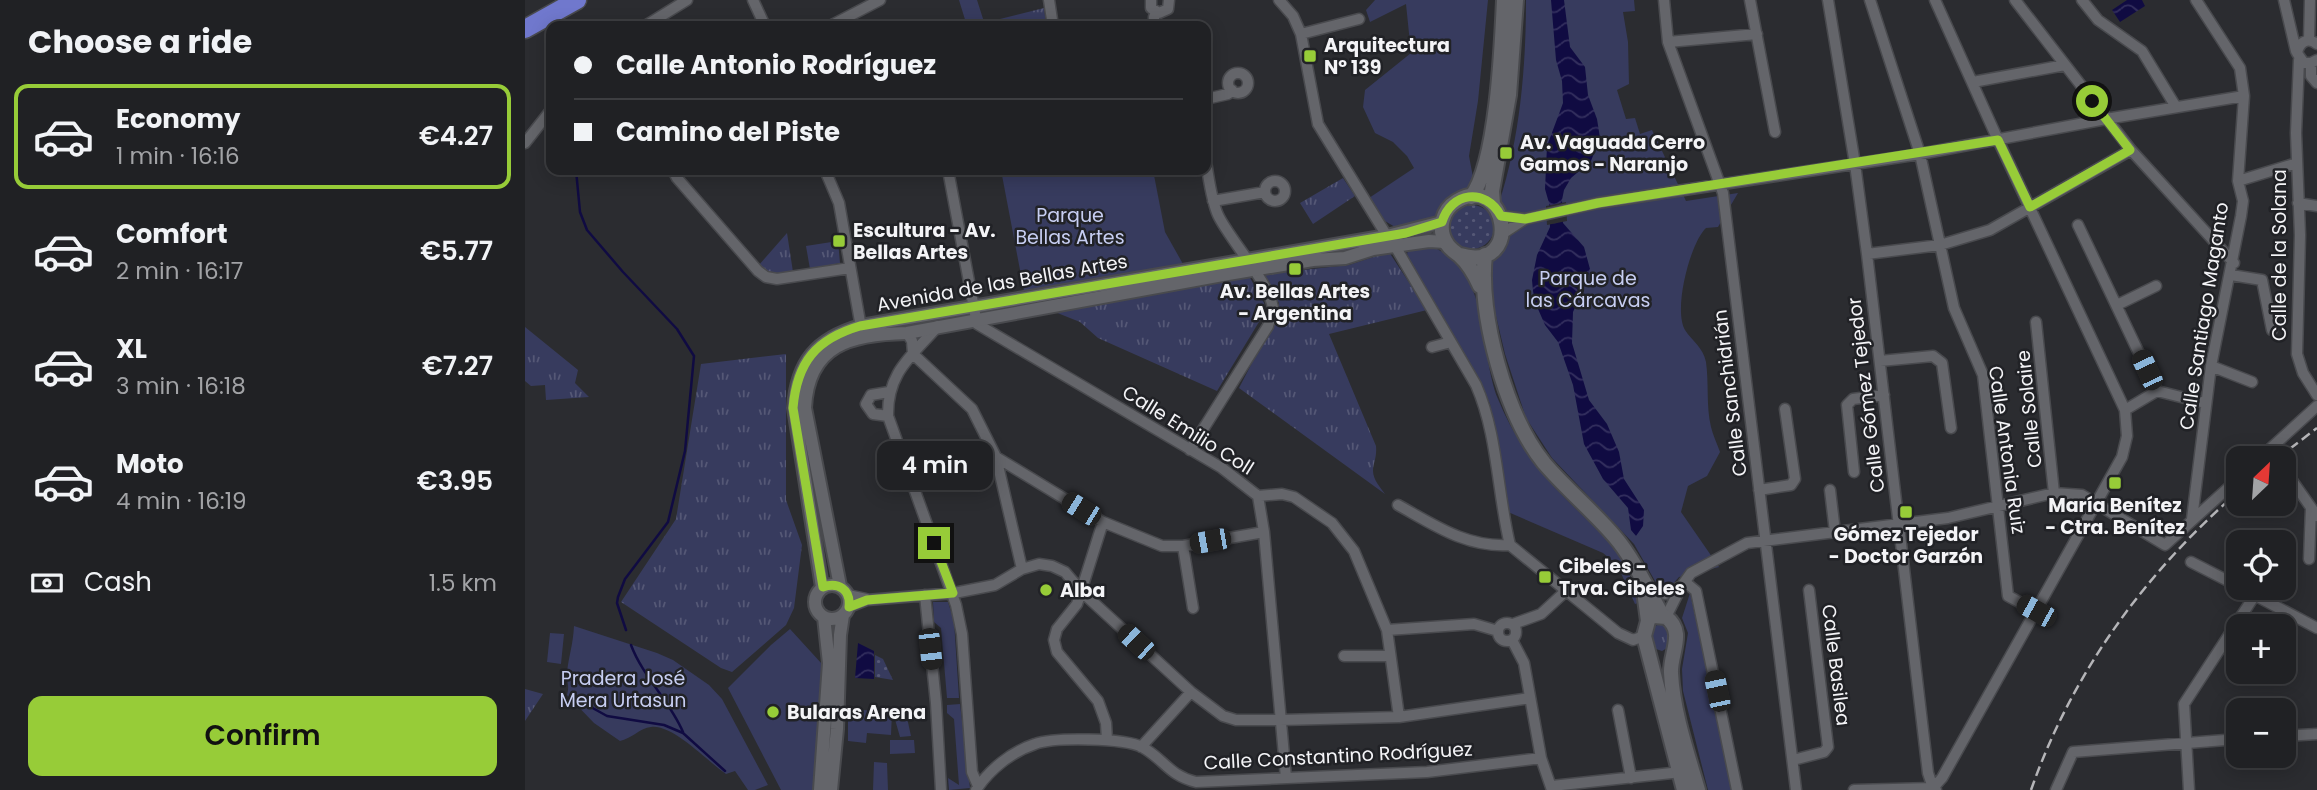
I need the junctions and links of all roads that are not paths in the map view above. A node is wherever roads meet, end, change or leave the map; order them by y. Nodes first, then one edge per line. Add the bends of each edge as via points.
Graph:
1 (577, 0) edge
2 (687, 0) edge
3 (880, 0) edge
4 (1049, 0) edge
5 (1150, 0) edge
6 (1169, 0) edge
7 (1279, 0) edge
8 (1504, 0) edge
9 (1515, 0) edge
10 (1664, 0) edge
11 (1750, 0) edge
12 (1828, 0) edge
13 (1870, 0) edge
14 (1935, 0) edge
15 (2015, 0) edge
16 (2083, 0) edge
17 (2196, 0) edge
18 (2284, 0) edge
19 (2310, 0) edge
20 (754, 1) edge
21 (1156, 12) junction
22 (1359, 19) dead end
23 (653, 21) edge
24 (763, 21) edge
25 (840, 21) edge
26 (1052, 21) edge
27 (1155, 21) edge
28 (525, 29) edge
29 (1301, 34) junction
30 (1757, 34) junction
31 (2314, 41) edge
32 (1668, 42) junction
33 (2307, 60) edge
34 (2065, 65) junction
35 (1973, 82) junction
36 (2317, 82) edge
37 (1232, 90) dead end
38 (2244, 96) junction
39 (1211, 98) edge
40 (2176, 107) junction
41 (546, 116) edge
42 (2106, 118) junction
43 (1775, 132) dead end
44 (1998, 140) junction
45 (525, 143) edge
46 (2130, 150) junction
47 (1920, 154) junction
48 (2297, 163) junction
49 (1855, 164) junction
50 (676, 175) edge
51 (827, 175) edge
52 (949, 175) edge
53 (1208, 175) edge
54 (2238, 181) junction
55 (1721, 184) junction
56 (1265, 192) dead end
57 (1471, 197) junction
58 (1213, 201) junction
59 (2298, 203) junction
60 (2317, 206) edge
61 (2030, 207) junction
62 (1497, 210) junction
63 (1525, 219) junction
64 (1442, 222) junction
65 (2078, 225) dead end
66 (1502, 234) junction
67 (1391, 241) junction
68 (1446, 242) junction
69 (1940, 244) junction
70 (1867, 254) junction
71 (1460, 255) junction
72 (1485, 255) junction
73 (2234, 263) junction
74 (1250, 265) junction
75 (850, 268) junction
76 (2231, 275) junction
77 (2157, 286) dead end
78 (1484, 293) junction
79 (2117, 305) junction
80 (974, 313) junction
81 (2036, 322) dead end
82 (938, 326) junction
83 (2272, 330) dead end
84 (862, 331) junction
85 (907, 333) junction
86 (1451, 342) junction
87 (1432, 347) dead end
88 (913, 354) junction
89 (1880, 362) junction
90 (2211, 366) junction
91 (2252, 382) dead end
92 (2157, 391) junction
93 (889, 392) junction
94 (1884, 395) junction
95 (2317, 395) edge
96 (2205, 404) junction
97 (2317, 406) edge
98 (1785, 409) dead end
99 (2125, 410) junction
100 (888, 415) junction
101 (1951, 428) dead end
102 (2273, 446) edge
103 (1190, 450) junction
104 (996, 457) junction
105 (1854, 472) dead end
106 (2296, 486) edge
107 (2226, 489) edge
108 (1759, 490) junction
109 (1830, 490) dead end
110 (2055, 493) junction
111 (1258, 496) junction
112 (2097, 504) junction
113 (1398, 505) dead end
114 (1998, 506) junction
115 (2314, 512) edge
116 (2192, 519) junction
117 (1103, 522) junction
118 (1899, 524) junction
119 (1263, 532) junction
120 (1835, 532) junction
121 (1765, 541) junction
122 (1510, 545) junction
123 (1183, 546) junction
124 (2309, 559) dead end
125 (2191, 562) dead end
126 (1023, 569) junction
127 (2226, 580) edge
128 (1683, 584) junction
129 (1645, 586) junction
130 (823, 587) junction
131 (1567, 590) junction
132 (1809, 590) dead end
133 (1082, 592) junction
134 (953, 593) junction
135 (925, 595) junction
136 (2252, 600) edge
137 (2264, 600) edge
138 (845, 601) junction
139 (1193, 608) dead end
140 (2036, 611) junction
141 (1664, 616) junction
142 (824, 617) junction
143 (1648, 621) junction
144 (1513, 624) junction
145 (2317, 628) edge
146 (1387, 630) junction
147 (1498, 631) junction
148 (1644, 636) junction
149 (1512, 640) junction
150 (1649, 652) junction
151 (1673, 653) junction
152 (1344, 656) dead end
153 (1389, 656) junction
154 (1191, 692) junction
155 (1530, 698) junction
156 (1618, 710) dead end
157 (1398, 717) junction
158 (1280, 720) junction
159 (2317, 734) edge
160 (2296, 735) edge
161 (1107, 740) junction
162 (2226, 740) edge
163 (2187, 743) junction
164 (1141, 747) junction
165 (1541, 758) junction
166 (1793, 760) junction
167 (1681, 772) junction
168 (1286, 778) junction
169 (1631, 778) junction
170 (977, 788) edge
171 (1552, 788) edge
172 (1934, 789) edge
173 (820, 790) edge
174 (831, 790) edge
175 (941, 790) edge
176 (1684, 790) edge
177 (1698, 790) edge
178 (1737, 790) edge
179 (1796, 790) edge
180 (1854, 790) edge
181 (2056, 790) edge
182 (2189, 790) edge

1 - 28 highway
2 - 23 street
3 - 25 street
4 - 26 street
5 - 21 street
6 - 21 street via 1165,11
7 - 29 street
8 - 57 main road via 1490,140 1482,176
9 - 62 main road via 1509,95 1492,191
10 - 32 street, Calle Sanchidrián
11 - 30 street
12 - 49 street, Calle Gómez Tejedor
13 - 47 street, Calle Antonia Ruiz
14 - 35 street
15 - 34 street
16 - 40 street via 2098,20 2142,51
17 - 38 street via 2240,68
18 - 33 street
19 - 31 street
20 - 24 street
21 - 27 street
22 - 29 street
29 - 67 street via 1318,124
30 - 32 street
30 - 43 street
31 - 33 street via 2298,46
32 - 55 street, Calle Sanchidrián
33 - 36 street
33 - 48 street, Calle de la Solana via 2297,110
34 - 35 street
34 - 42 street
35 - 44 street
37 - 39 street
38 - 40 street
38 - 54 street
40 - 42 street
41 - 45 street
42 - 44 street
42 - 46 street
44 - 47 street
44 - 61 street
46 - 61 street
46 - 73 street
47 - 49 street
47 - 69 street, Calle Antonia Ruiz
48 - 54 street, Calle Santiago Maganto
48 - 59 street, Calle de la Solana
49 - 55 street
49 - 70 street, Calle Gómez Tejedor
50 - 75 street via 766,277
51 - 75 street via 839,203
52 - 80 street
53 - 58 street
54 - 73 street, Calle Santiago Maganto via 2243,201
55 - 63 street
55 - 108 street, Calle Sanchidrián
56 - 58 street
57 - 62 main road via 1479,197
57 - 64 main road via 1449,207
58 - 74 street
59 - 60 street
59 - 95 street, Calle de la Solana via 2297,354
61 - 69 street via 1990,230
61 - 99 street
62 - 63 street
62 - 66 main road
63 - 66 street
64 - 67 street, Avenida de las Bellas Artes
64 - 68 main road
65 - 79 street
66 - 72 main road
67 - 68 street, Avenida de las Bellas Artes
67 - 74 street, Avenida de las Bellas Artes
67 - 86 street
68 - 71 main road
69 - 70 street
69 - 114 street, Calle Antonia Ruiz via 1954,307 1983,375
70 - 89 street, Calle Gómez Tejedor
71 - 72 main road
71 - 78 main road
72 - 78 main road
73 - 76 street, Calle Santiago Maganto
74 - 80 street, Avenida de las Bellas Artes
74 - 103 street via 1273,312
75 - 84 street
76 - 83 street via 2262,280
76 - 90 street, Calle Santiago Maganto
77 - 79 street
78 - 129 main road via 1500,374 1521,429 1543,463 1615,537
79 - 92 street
80 - 82 street, Avenida de las Bellas Artes
80 - 84 street, Avenida de las Bellas Artes
80 - 103 street, Calle Emilio Coll via 984,329
81 - 110 street, Calle Solaire
82 - 85 street, Avenida de las Bellas Artes
82 - 88 street
84 - 85 street, Avenida de las Bellas Artes
84 - 130 street, Avenida de las Bellas Artes via 842,331 823,342 808,358 795,386 793,408
84 - 138 street, Avenida de las Bellas Artes via 817,364 806,386 805,408
85 - 88 street
86 - 87 street
86 - 122 street via 1486,407
88 - 93 street via 901,366
88 - 104 street via 972,409
89 - 94 street, Calle Gómez Tejedor
89 - 101 street via 1938,358
90 - 91 street
90 - 96 street, Calle Santiago Maganto
92 - 96 street
92 - 99 street
93 - 100 street
93 - 100 street via 874,393 866,404 873,414
94 - 105 street via 1853,398 1847,405
94 - 118 street, Calle Gómez Tejedor
96 - 116 street, Calle Santiago Maganto
97 - 102 street
98 - 108 street via 1795,479 1791,485
99 - 112 street via 2127,436 2122,457
100 - 134 street
103 - 111 street, Calle Emilio Coll
104 - 117 street
104 - 126 street
106 - 115 street
107 - 116 street
108 - 121 street, Calle Sanchidrián
109 - 120 street
110 - 112 street via 2082,495
110 - 114 street
111 - 119 street
111 - 146 street, Calle Emilio Coll via 1294,497 1332,523 1354,551
112 - 116 street via 2165,544
112 - 140 street
113 - 122 street via 1454,536 1478,544
114 - 118 street
114 - 140 street, Calle Antonia Ruiz via 2008,596
115 - 124 street
117 - 123 street via 1162,546
117 - 133 street
118 - 120 street
118 - 172 street, Calle Gómez Tejedor via 1928,774
119 - 123 street
119 - 158 street
120 - 121 street
121 - 128 street via 1747,543 1692,573
121 - 166 street, Calle Sanchidrián
122 - 131 street
123 - 139 street
125 - 127 street
126 - 133 street via 1052,566 1065,572
126 - 134 street via 995,585
128 - 129 street via 1665,594
128 - 141 street
128 - 178 street via 1696,591
129 - 141 main road
129 - 143 main road
130 - 138 street via 831,584
130 - 142 street via 815,602
131 - 144 street via 1541,614
131 - 148 street via 1618,633 1633,640
132 - 166 street, Calle Basilea via 1828,747
133 - 154 street
133 - 161 street via 1054,640 1057,652 1098,701
134 - 135 street
134 - 170 street via 963,634 972,772
135 - 138 street
135 - 175 street
136 - 163 street via 2184,704
137 - 145 street
138 - 142 street via 834,619
138 - 174 street, Avenida de las Bellas Artes
140 - 172 street
141 - 143 main road
141 - 151 main road via 1677,634
142 - 173 street via 829,663
143 - 148 main road
144 - 147 street via 1502,624
144 - 149 street via 1517,633
146 - 147 street via 1474,624
146 - 153 street, Calle Emilio Coll
147 - 149 street via 1503,641
148 - 150 main road
149 - 155 street via 1524,663
150 - 151 main road via 1659,659
150 - 167 main road
151 - 177 main road via 1674,701
152 - 153 street
153 - 157 street, Calle Emilio Coll
154 - 158 street via 1223,716
154 - 164 street
155 - 157 street
155 - 165 street
156 - 169 street
157 - 158 street
158 - 168 street
159 - 160 street
161 - 164 street, Calle Constantino Rodríguez
161 - 170 street, Calle Constantino Rodríguez via 1037,743 997,766
162 - 163 street
163 - 181 street via 2073,752
163 - 182 street
164 - 168 street, Calle Constantino Rodríguez via 1174,774 1196,782
165 - 168 street, Calle Constantino Rodríguez via 1427,772
165 - 171 street
166 - 179 street, Calle Sanchidrián
167 - 169 street
167 - 176 main road
169 - 171 street
172 - 180 street

